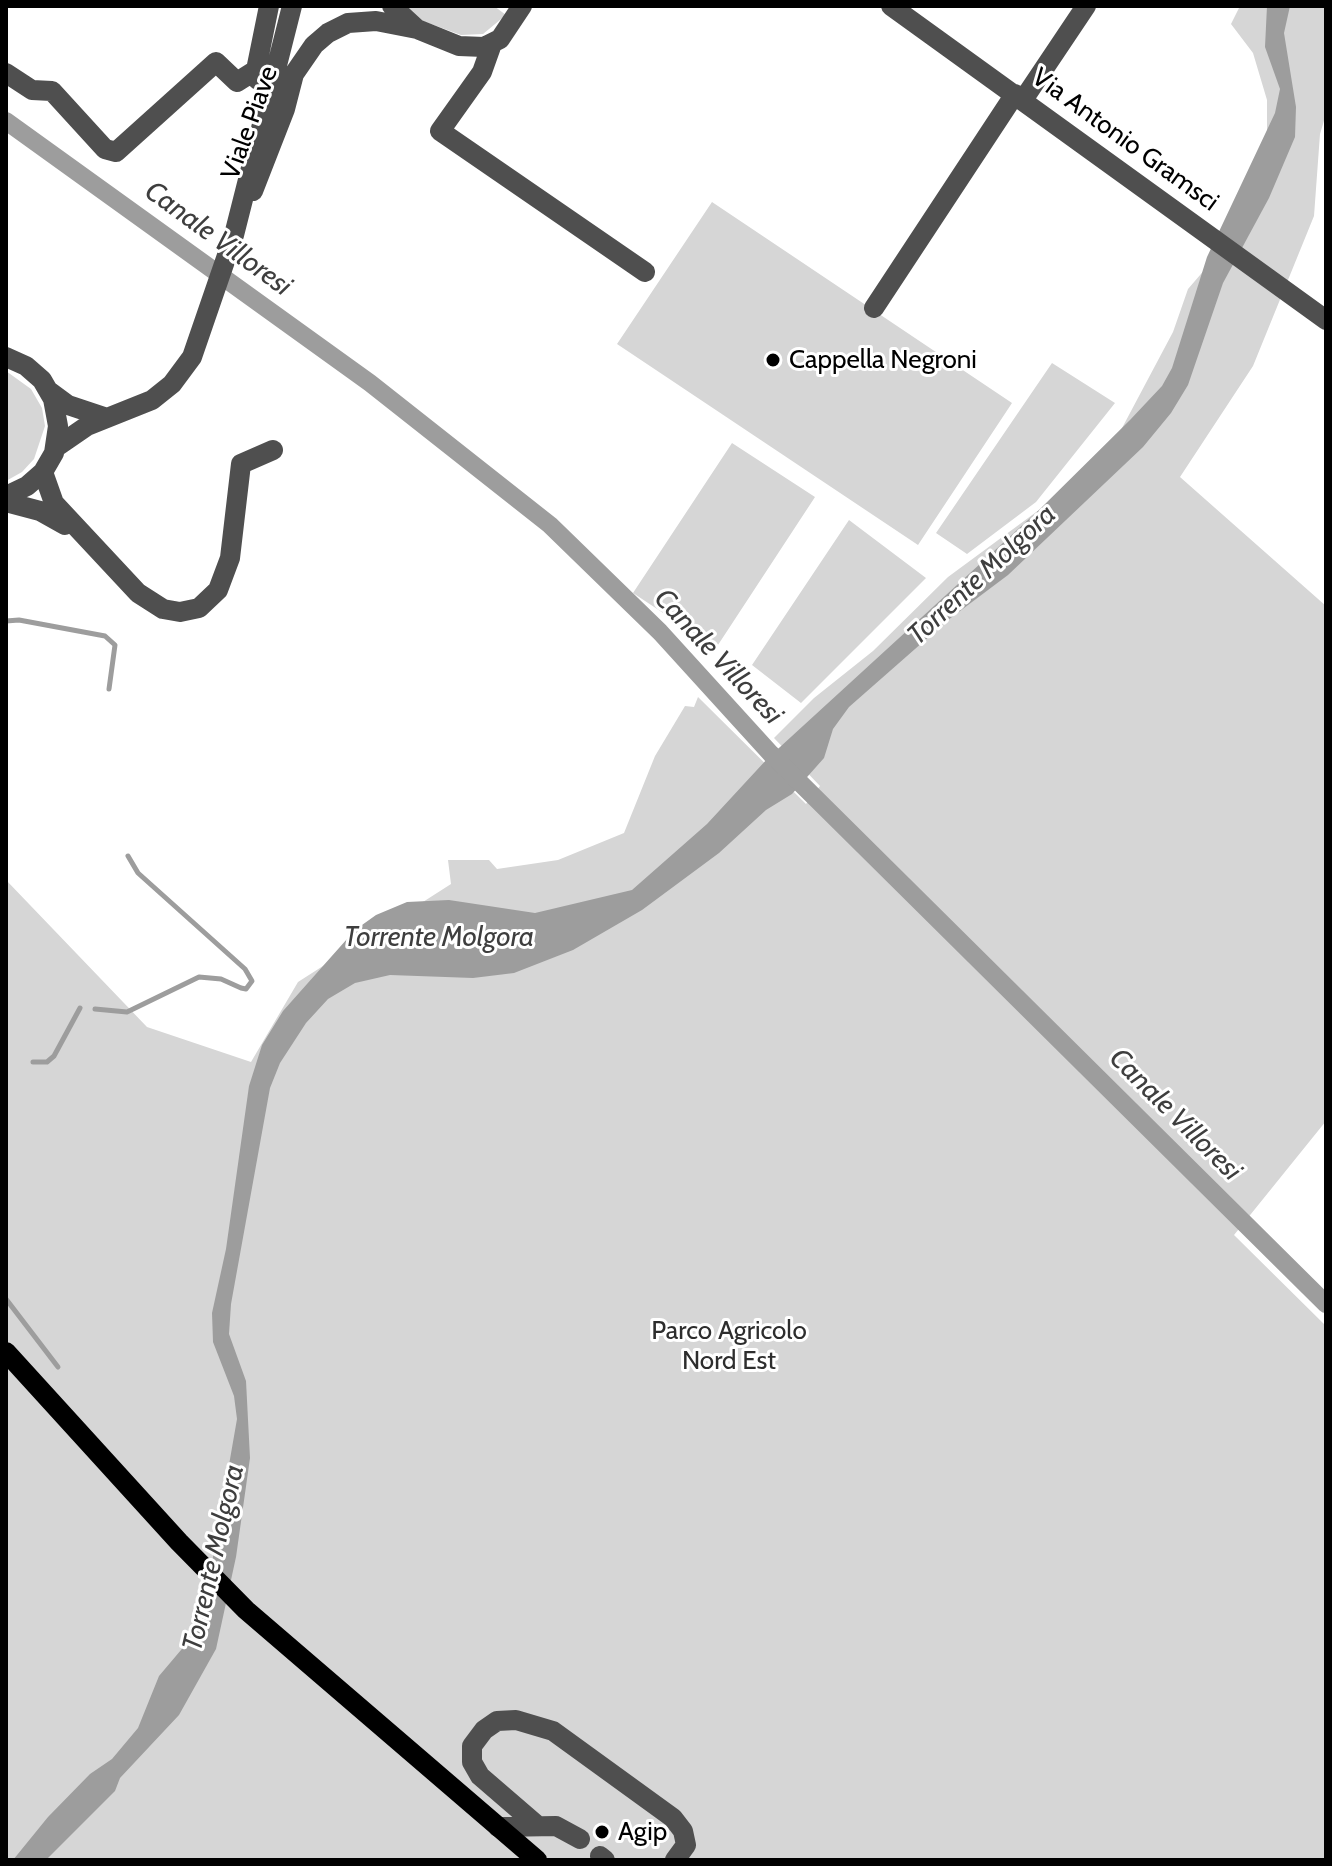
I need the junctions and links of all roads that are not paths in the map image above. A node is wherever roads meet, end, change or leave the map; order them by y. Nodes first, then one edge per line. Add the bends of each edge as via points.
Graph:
1 (269, 6) edge
2 (292, 6) edge
3 (392, 6) edge
4 (891, 6) edge
5 (1086, 6) edge
6 (520, 7) edge
7 (417, 29) junction
8 (492, 44) junction
9 (256, 70) junction
10 (6, 73) edge
11 (1019, 97) junction
12 (266, 103) junction
13 (234, 235) junction
14 (645, 272) dead end
15 (874, 308) dead end
16 (1323, 311) edge
17 (6, 357) edge
18 (49, 391) junction
19 (107, 418) junction
20 (55, 448) junction
21 (273, 450) dead end
22 (43, 472) junction
23 (6, 499) edge
24 (85, 538) junction
25 (6, 1352) edge
26 (538, 1826) junction
27 (498, 1827) junction
28 (580, 1839) dead end
29 (537, 1860) edge
30 (675, 1860) edge

1 - 9 street
2 - 12 street
3 - 7 street, Viale Piave
4 - 11 street, Via Antonio Gramsci
5 - 11 street via 1039,77
6 - 8 street
7 - 8 street, Viale Piave via 459,46
7 - 13 street, Viale Piave via 354,22 314,45 294,74
8 - 14 street via 482,72 440,131
9 - 10 street via 237,82 216,62 116,152 105,149 52,91 32,90
9 - 12 street
11 - 15 street
11 - 16 street, Via Antonio Gramsci
12 - 13 street
13 - 19 street via 195,350 177,379 142,406
17 - 18 street via 30,369
18 - 19 street via 68,405
18 - 20 street via 58,420
19 - 20 street
20 - 22 street
21 - 24 street via 241,464 238,517 226,574 199,608 174,612 152,603
22 - 23 street
22 - 24 street via 54,503
23 - 24 street via 43,512
25 - 27 main road via 246,1610
26 - 27 street
26 - 28 street via 556,1826
26 - 30 street via 480,1776 472,1762 472,1746 497,1721 516,1720 553,1731 673,1818 686,1845
27 - 29 main road

